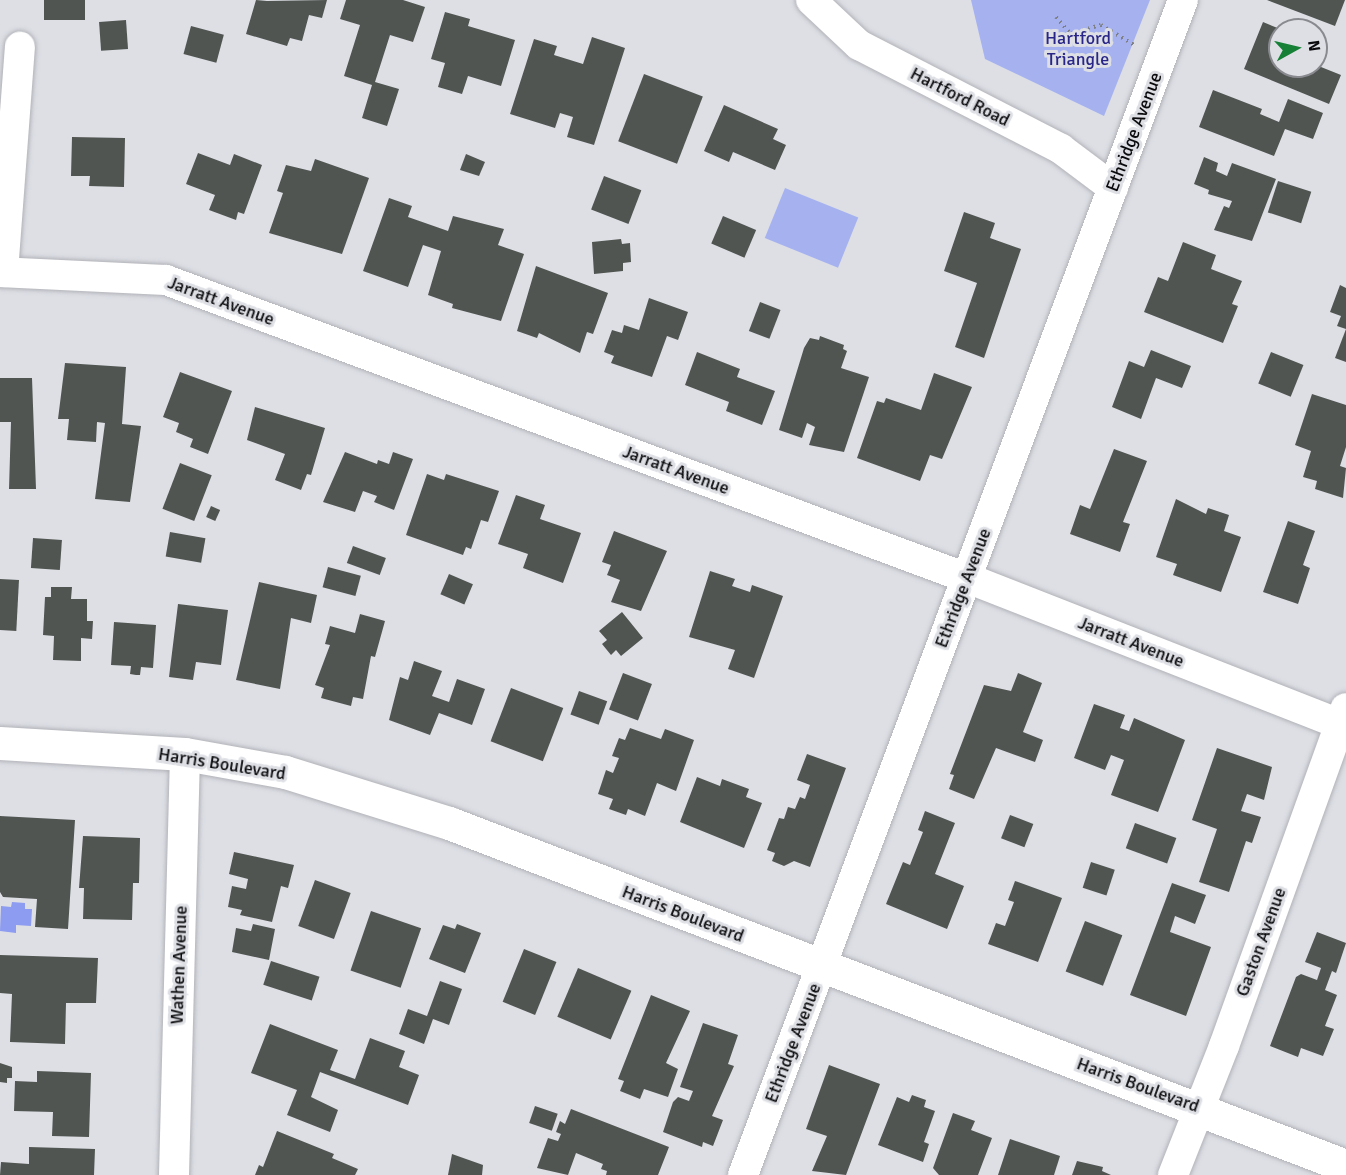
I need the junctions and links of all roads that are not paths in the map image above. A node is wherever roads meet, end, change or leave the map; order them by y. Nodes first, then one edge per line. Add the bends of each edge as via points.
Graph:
1 (811, 0) edge
2 (1183, 0) edge
3 (20, 47) dead end
4 (1113, 188) junction
5 (2, 272) edge
6 (967, 578) junction
7 (1343, 716) edge
8 (0, 743) edge
9 (185, 754) junction
10 (821, 968) junction
11 (1199, 1108) junction
12 (1346, 1166) edge
13 (174, 1175) edge
14 (743, 1175) edge
15 (1173, 1175) edge

1 - 4 street, Hartford Road via 859,45 1061,149
2 - 4 street, Ethridge Avenue
3 - 5 street
4 - 6 street, Ethridge Avenue
5 - 6 street, Jarratt Avenue via 166,280
6 - 7 street, Jarratt Avenue
6 - 10 street, Ethridge Avenue
7 - 11 street, Gaston Avenue
8 - 9 street, Harris Boulevard
9 - 10 street, Harris Boulevard via 285,772 449,823
9 - 13 street, Wathen Avenue
10 - 11 street, Harris Boulevard
10 - 14 street, Ethridge Avenue
11 - 12 street, Harris Boulevard
11 - 15 street, Gaston Avenue

